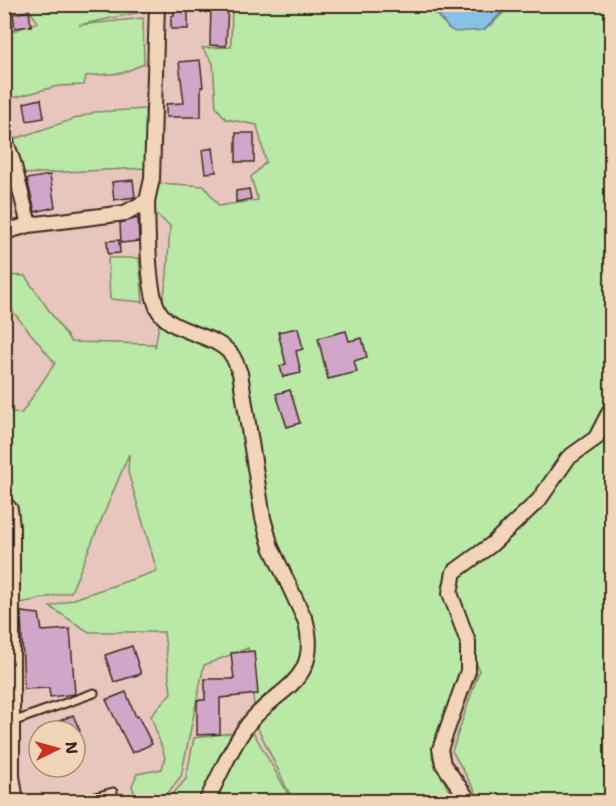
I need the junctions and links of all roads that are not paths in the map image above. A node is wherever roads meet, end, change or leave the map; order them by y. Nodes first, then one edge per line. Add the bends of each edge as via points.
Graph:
1 (156, 4) edge
2 (4, 136) edge
3 (147, 201) junction
4 (29, 225) junction
5 (4, 232) edge
6 (612, 407) edge
7 (4, 503) edge
8 (94, 693) dead end
9 (12, 722) junction
10 (113, 792) dead end
11 (13, 794) edge
12 (77, 801) edge
13 (206, 801) edge
14 (470, 801) edge

1 - 3 street via 153,179
2 - 4 street
3 - 4 street via 125,213
3 - 13 street via 157,308 166,320 221,345 231,354 240,374 271,547 308,632 308,658 300,677 255,714
4 - 5 street
6 - 14 street via 596,438 568,458 539,500 454,572 450,593 468,642 468,670 440,749 443,764
7 - 9 street via 10,509 12,527
8 - 9 lane
9 - 11 street
10 - 12 lane

